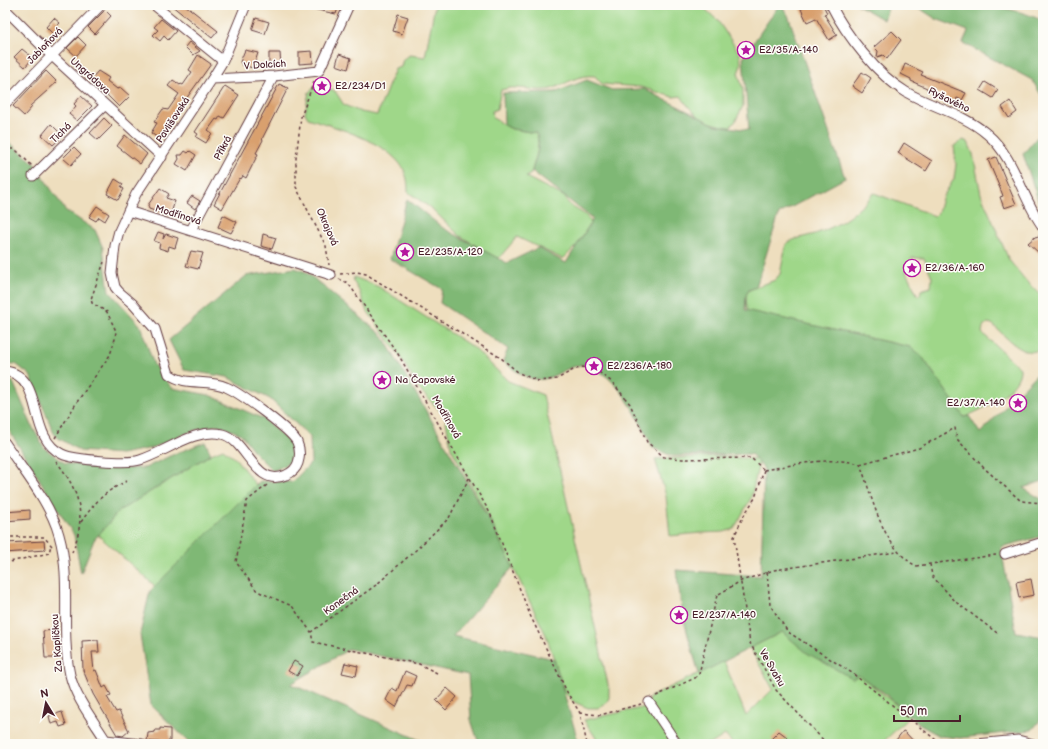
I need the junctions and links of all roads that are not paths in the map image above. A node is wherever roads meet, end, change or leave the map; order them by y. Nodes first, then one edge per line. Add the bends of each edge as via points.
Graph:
1 (101, 5) edge
2 (154, 5) edge
3 (246, 5) edge
4 (349, 5) edge
5 (831, 5) edge
6 (5, 10) edge
7 (51, 55) junction
8 (223, 61) junction
9 (274, 76) junction
10 (212, 79) junction
11 (5, 104) edge
12 (105, 105) junction
13 (162, 158) junction
14 (35, 174) road end
15 (128, 211) junction
16 (1043, 227) edge
17 (191, 230) junction
18 (330, 275) road end
19 (5, 371) edge
20 (5, 444) edge
21 (1043, 542) edge
22 (1005, 554) road end
23 (649, 702) road end
24 (107, 742) edge
25 (141, 744) edge
26 (678, 744) edge
27 (977, 744) edge
28 (1034, 744) edge

1 - 7 street, Jabloňová
2 - 8 street
3 - 8 street, Pavlišovská
4 - 9 street, V Dolcích via 319,71
5 - 16 street, Ryšavého via 850,38 895,84 988,134 1005,156 1032,213
6 - 7 street, Ungrádova
7 - 11 street, Jabloňová
7 - 12 street, Ungrádova
8 - 10 street, Pavlišovská
9 - 10 street, V Dolcích
9 - 17 street, Příkrá
10 - 13 street, Pavlišovská
12 - 13 street, Ungrádova
12 - 14 street, Tichá
13 - 15 street, Pavlišovská via 136,194
15 - 17 street, Modřínová
15 - 19 street, Pavlišovská via 115,246 112,273 115,287 155,329 169,374 182,382 206,382 226,387 288,431 297,442 300,455 297,466 291,473 282,477 272,477 262,473 235,441 223,434 212,433 201,435 138,461 74,458 63,455 51,447 43,436 34,400 26,383 14,372
17 - 18 street, Modřínová
20 - 24 street, Za Kapličkou via 54,520 63,559 71,676
21 - 22 street
23 - 26 street
24 - 25 street, Za Kapličkou
27 - 28 street via 1018,740

